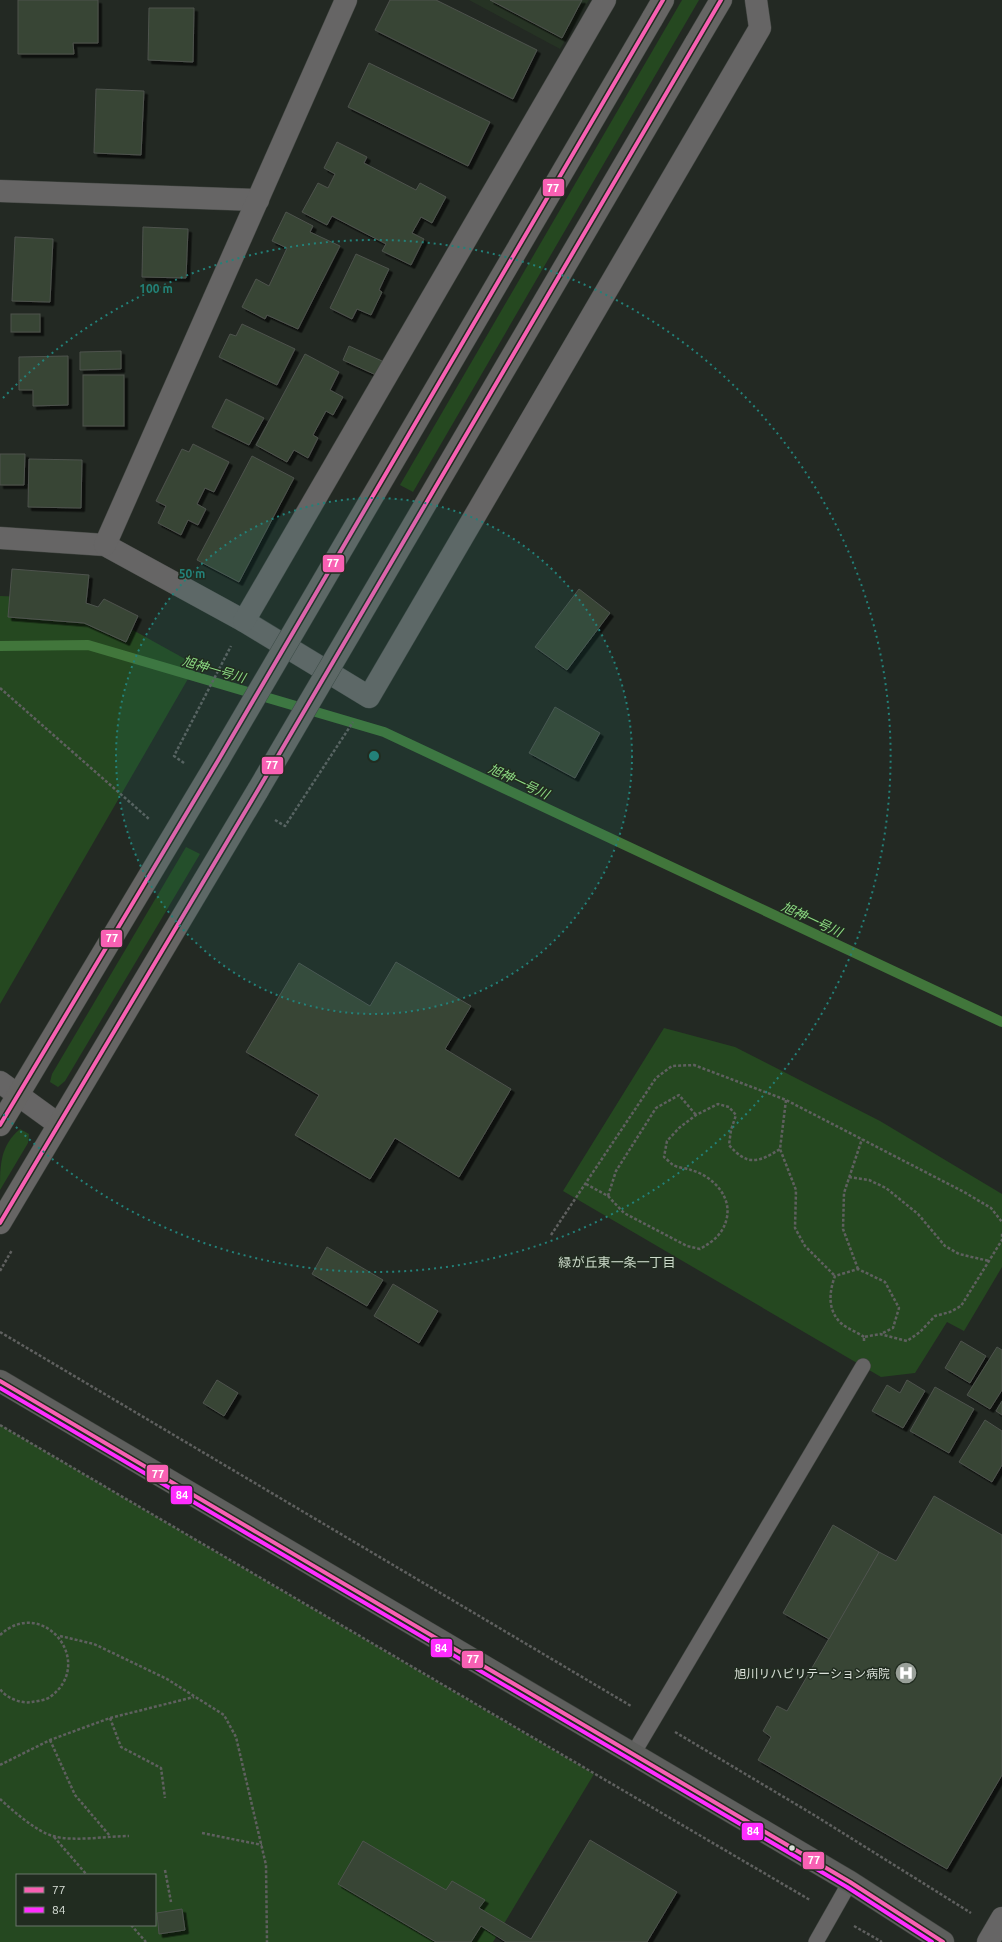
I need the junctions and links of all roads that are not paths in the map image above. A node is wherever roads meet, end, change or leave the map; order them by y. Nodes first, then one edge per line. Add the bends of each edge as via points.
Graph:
1 (346, 0) edge
2 (605, 0) edge
3 (663, 0) edge
4 (721, 0) edge
5 (756, 0) edge
6 (0, 191) edge
7 (258, 200) junction
8 (0, 538) edge
9 (105, 545) junction
10 (244, 621) junction
11 (0, 1082) edge
12 (18, 1096) junction
13 (58, 1124) junction
14 (0, 1125) edge
15 (0, 1223) edge
16 (863, 1366) road end
17 (0, 1381) edge
18 (633, 1754) junction
19 (850, 1882) junction
20 (816, 1942) edge
21 (943, 1942) edge

1 - 7 street
2 - 10 street
3 - 12 main road, bridge via 219,759
4 - 13 main road, bridge via 258,790
5 - 10 street via 760,28 369,697
6 - 7 street
7 - 9 street
8 - 9 street
9 - 10 street
11 - 12 street
12 - 13 street
12 - 14 main road
13 - 15 main road
16 - 18 lane
17 - 18 street
18 - 19 street
19 - 20 lane
19 - 21 street

